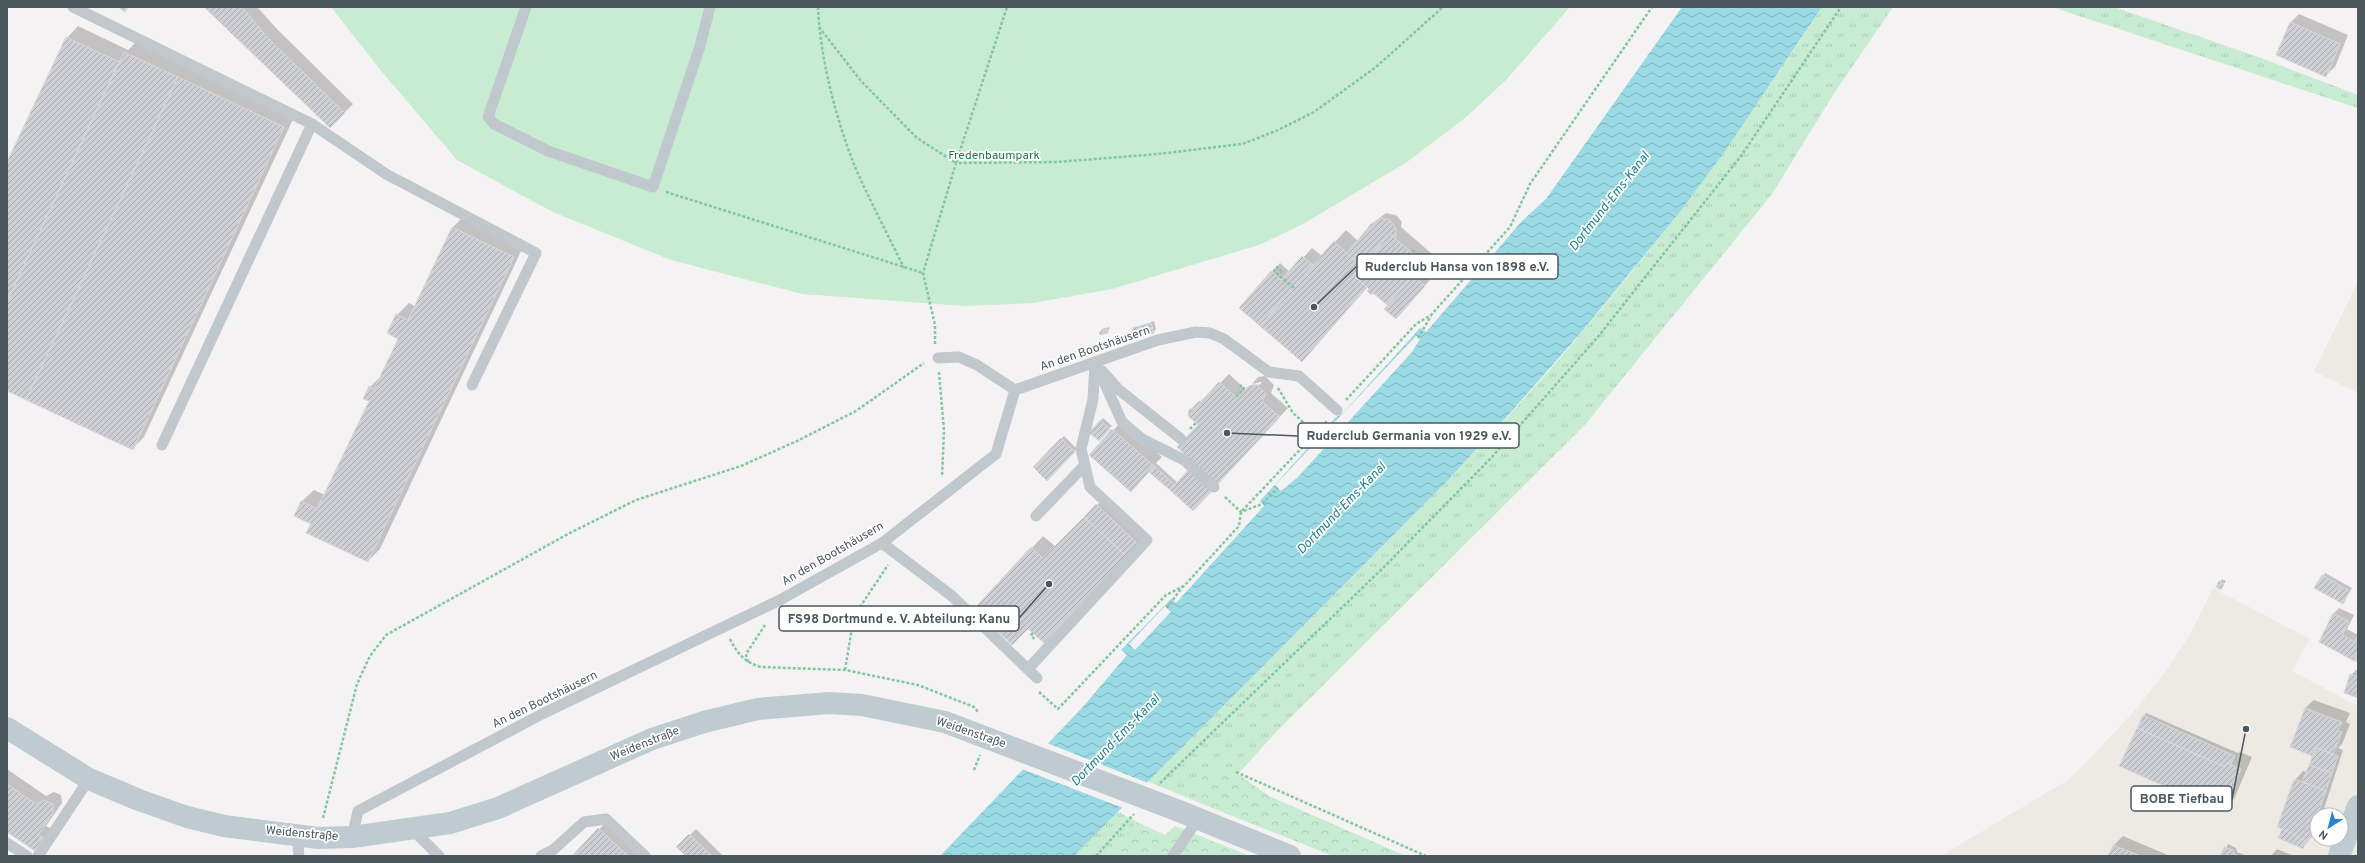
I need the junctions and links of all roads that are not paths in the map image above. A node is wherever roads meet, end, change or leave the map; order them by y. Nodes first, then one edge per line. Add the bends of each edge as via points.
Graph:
1 (73, 7) edge
2 (526, 7) edge
3 (710, 7) edge
4 (312, 124) junction
5 (938, 358) road end
6 (1095, 363) junction
7 (472, 385) dead end
8 (1015, 390) junction
9 (1337, 410) road end
10 (1181, 439) dead end
11 (162, 445) dead end
12 (1085, 465) junction
13 (1214, 487) road end
14 (1036, 516) dead end
15 (882, 543) junction
16 (1028, 669) junction
17 (1037, 678) dead end
18 (7, 728) edge
19 (88, 779) junction
20 (2358, 806) edge
21 (1188, 815) junction
22 (412, 829) junction
23 (352, 837) junction
24 (7, 843) edge
25 (305, 843) edge
26 (27, 856) edge
27 (38, 856) edge
28 (439, 856) edge
29 (541, 856) edge
30 (644, 856) edge
31 (1173, 856) edge
32 (1290, 856) edge
33 (2339, 856) edge

1 - 4 lane
2 - 3 lane via 488,117 494,124 548,151 653,187 700,46
4 - 7 lane via 386,174 536,253
4 - 11 lane
5 - 8 lane via 959,357 977,365
6 - 8 lane, An den Bootshäusern
6 - 9 lane, An den Bootshäusern via 1158,340 1196,332 1210,333 1224,339 1269,372 1299,376
6 - 10 lane via 1118,389
6 - 12 lane via 1093,399 1081,449
6 - 13 lane via 1122,422 1142,439 1184,460
8 - 15 lane, An den Bootshäusern via 996,454
12 - 14 lane
12 - 16 lane via 1090,487 1147,540
15 - 16 lane via 952,596
15 - 23 lane, An den Bootshäusern via 780,600 542,714 358,811
16 - 17 lane
18 - 19 street, Weidenstraße
19 - 25 street, Weidenstraße via 187,817
19 - 27 lane
20 - 33 street
21 - 22 street, Weidenstraße, bridge via 945,722 862,705 829,703 758,709 704,722 652,740 498,808 450,823
21 - 31 lane
21 - 32 street, Weidenstraße
22 - 23 street, Weidenstraße
22 - 28 lane
23 - 25 street, Weidenstraße
24 - 26 lane
29 - 30 lane via 553,850 584,822 606,819

